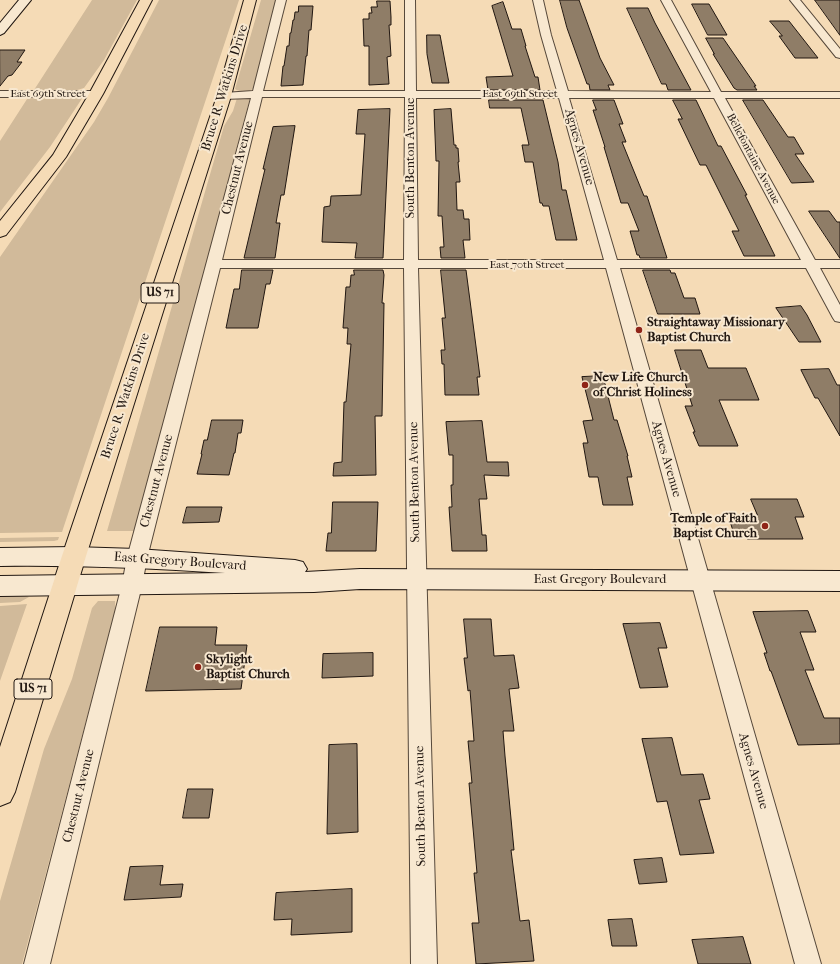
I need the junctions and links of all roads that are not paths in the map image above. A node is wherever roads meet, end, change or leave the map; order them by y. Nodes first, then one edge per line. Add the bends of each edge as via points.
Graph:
1 (24, 0) edge
2 (146, 0) edge
3 (250, 0) edge
4 (281, 0) edge
5 (410, 0) edge
6 (538, 0) edge
7 (666, 0) edge
8 (795, 0) edge
9 (0, 31) edge
10 (840, 55) edge
11 (0, 94) edge
12 (96, 94) junction
13 (257, 94) junction
14 (411, 94) junction
15 (564, 94) junction
16 (719, 95) junction
17 (840, 95) edge
18 (224, 96) junction
19 (0, 232) edge
20 (214, 264) junction
21 (411, 264) junction
22 (810, 264) junction
23 (840, 264) edge
24 (612, 265) junction
25 (840, 318) edge
26 (74, 556) junction
27 (0, 557) edge
28 (136, 558) junction
29 (360, 579) junction
30 (416, 579) junction
31 (700, 580) junction
32 (840, 581) edge
33 (66, 585) junction
34 (132, 585) junction
35 (0, 586) edge
36 (0, 792) edge
37 (37, 964) edge
38 (424, 964) edge
39 (808, 964) edge

1 - 9 main road
2 - 12 highway
3 - 18 highway, Bruce R. Watkins Drive / US 71
4 - 13 street, Chestnut Avenue
5 - 14 street, South Benton Avenue
6 - 15 street, Agnes Avenue
7 - 16 street, Bellefontaine Avenue
8 - 10 street
11 - 12 street, East 69th Street
12 - 19 highway via 59,157
13 - 14 street, East 69th Street
13 - 18 street, East 69th Street
13 - 20 street, Chestnut Avenue
14 - 15 street, East 69th Street
14 - 21 street, South Benton Avenue
15 - 16 street, East 69th Street
15 - 24 street, Agnes Avenue
16 - 17 street, East 69th Street
16 - 22 street, Bellefontaine Avenue
18 - 26 highway, Bruce R. Watkins Drive / US 71
20 - 21 street, East 70th Street
20 - 28 street, Chestnut Avenue
21 - 24 street, East 70th Street
21 - 30 street, South Benton Avenue
22 - 23 street, East 70th Street
22 - 24 street, East 70th Street
22 - 25 street, Bellefontaine Avenue
24 - 31 street, Agnes Avenue
26 - 27 main road, East Gregory Boulevard
26 - 28 main road, East Gregory Boulevard
26 - 33 highway, Bruce R. Watkins Drive / US 71
28 - 29 main road, East Gregory Boulevard via 319,571
28 - 34 street, Chestnut Avenue
29 - 30 main road, East Gregory Boulevard
29 - 34 main road, East Gregory Boulevard
30 - 31 main road, East Gregory Boulevard
30 - 38 street, South Benton Avenue
31 - 32 main road, East Gregory Boulevard
31 - 39 street, Agnes Avenue
33 - 34 main road, East Gregory Boulevard
33 - 35 main road, East Gregory Boulevard
33 - 36 highway, Bruce R. Watkins Drive / US 71
34 - 37 street, Chestnut Avenue

